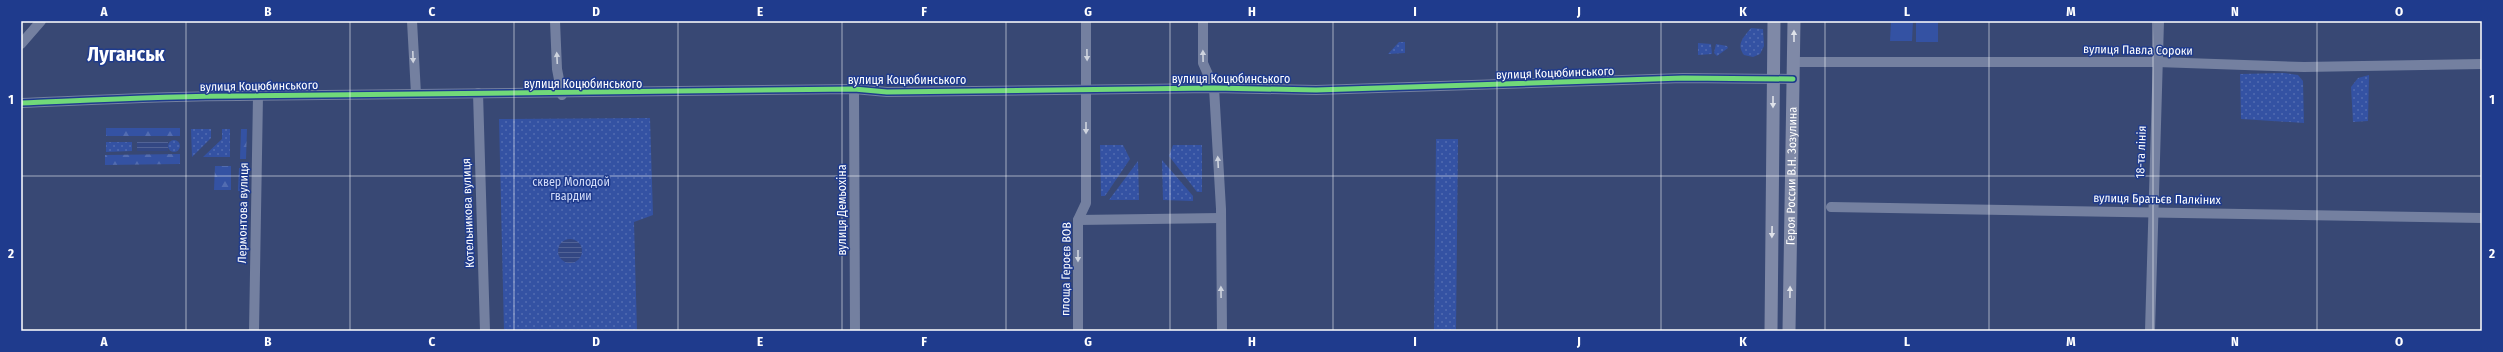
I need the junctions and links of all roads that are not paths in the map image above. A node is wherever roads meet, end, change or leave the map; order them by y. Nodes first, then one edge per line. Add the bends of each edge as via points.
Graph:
1 (41, 21) edge
2 (412, 21) edge
3 (555, 21) edge
4 (1086, 21) edge
5 (1202, 21) edge
6 (1774, 21) edge
7 (1794, 21) edge
8 (2159, 21) edge
9 (21, 44) edge
10 (1793, 62) junction
11 (2157, 62) junction
12 (2482, 64) edge
13 (1773, 78) junction
14 (1793, 78) junction
15 (1214, 88) junction
16 (854, 89) junction
17 (1086, 89) junction
18 (478, 93) junction
19 (416, 94) junction
20 (562, 95) junction
21 (258, 96) junction
22 (21, 103) edge
23 (1831, 207) dead end
24 (2152, 212) junction
25 (1221, 218) junction
26 (2482, 218) edge
27 (1078, 220) junction
28 (254, 331) edge
29 (485, 331) edge
30 (855, 331) edge
31 (1078, 331) edge
32 (1222, 331) edge
33 (1771, 331) edge
34 (1789, 331) edge
35 (2150, 331) edge

1 - 9 street
2 -> 19 street
20 -> 3 street via 557,69
4 -> 17 street, площа Героєв ВОВ
15 -> 5 street via 1204,63
6 - 13 main road, Героя России В.Н. Зозулина
10 -> 7 main road, Героя России В.Н. Зозулина
8 - 11 street, 18-та лінія
10 - 11 street, вулиця Павла Сороки
10 - 14 main road, Героя России В.Н. Зозулина
11 - 12 street, вулиця Павла Сороки via 2304,67
11 - 24 street, 18-та лінія
13 - 14 street, вулиця Коцюбинського
13 - 15 street, вулиця Коцюбинського via 1683,78 1324,90
13 -> 33 main road, Героя России В.Н. Зозулина
34 -> 14 main road, Героя России В.Н. Зозулина
15 - 17 street, вулиця Коцюбинського
25 -> 15 street
16 - 17 street, вулиця Коцюбинського via 887,92
16 - 20 street, вулиця Коцюбинського
16 - 30 street, вулиця Демьохіна
17 -> 27 street, площа Героєв ВОВ via 1086,203
18 - 19 street, вулиця Коцюбинського
18 - 20 street, вулиця Коцюбинського
18 - 29 street, Котельникова вулиця
19 - 21 street, вулиця Коцюбинського
21 - 22 street, вулиця Коцюбинського
21 - 28 street, Лермонтова вулиця
23 - 24 street, вулиця Братьєв Палкіних
24 - 26 street, вулиця Братьєв Палкіних
24 - 35 street, 18-та лінія
25 - 27 street
32 -> 25 street
27 -> 31 street, площа Героєв ВОВ

